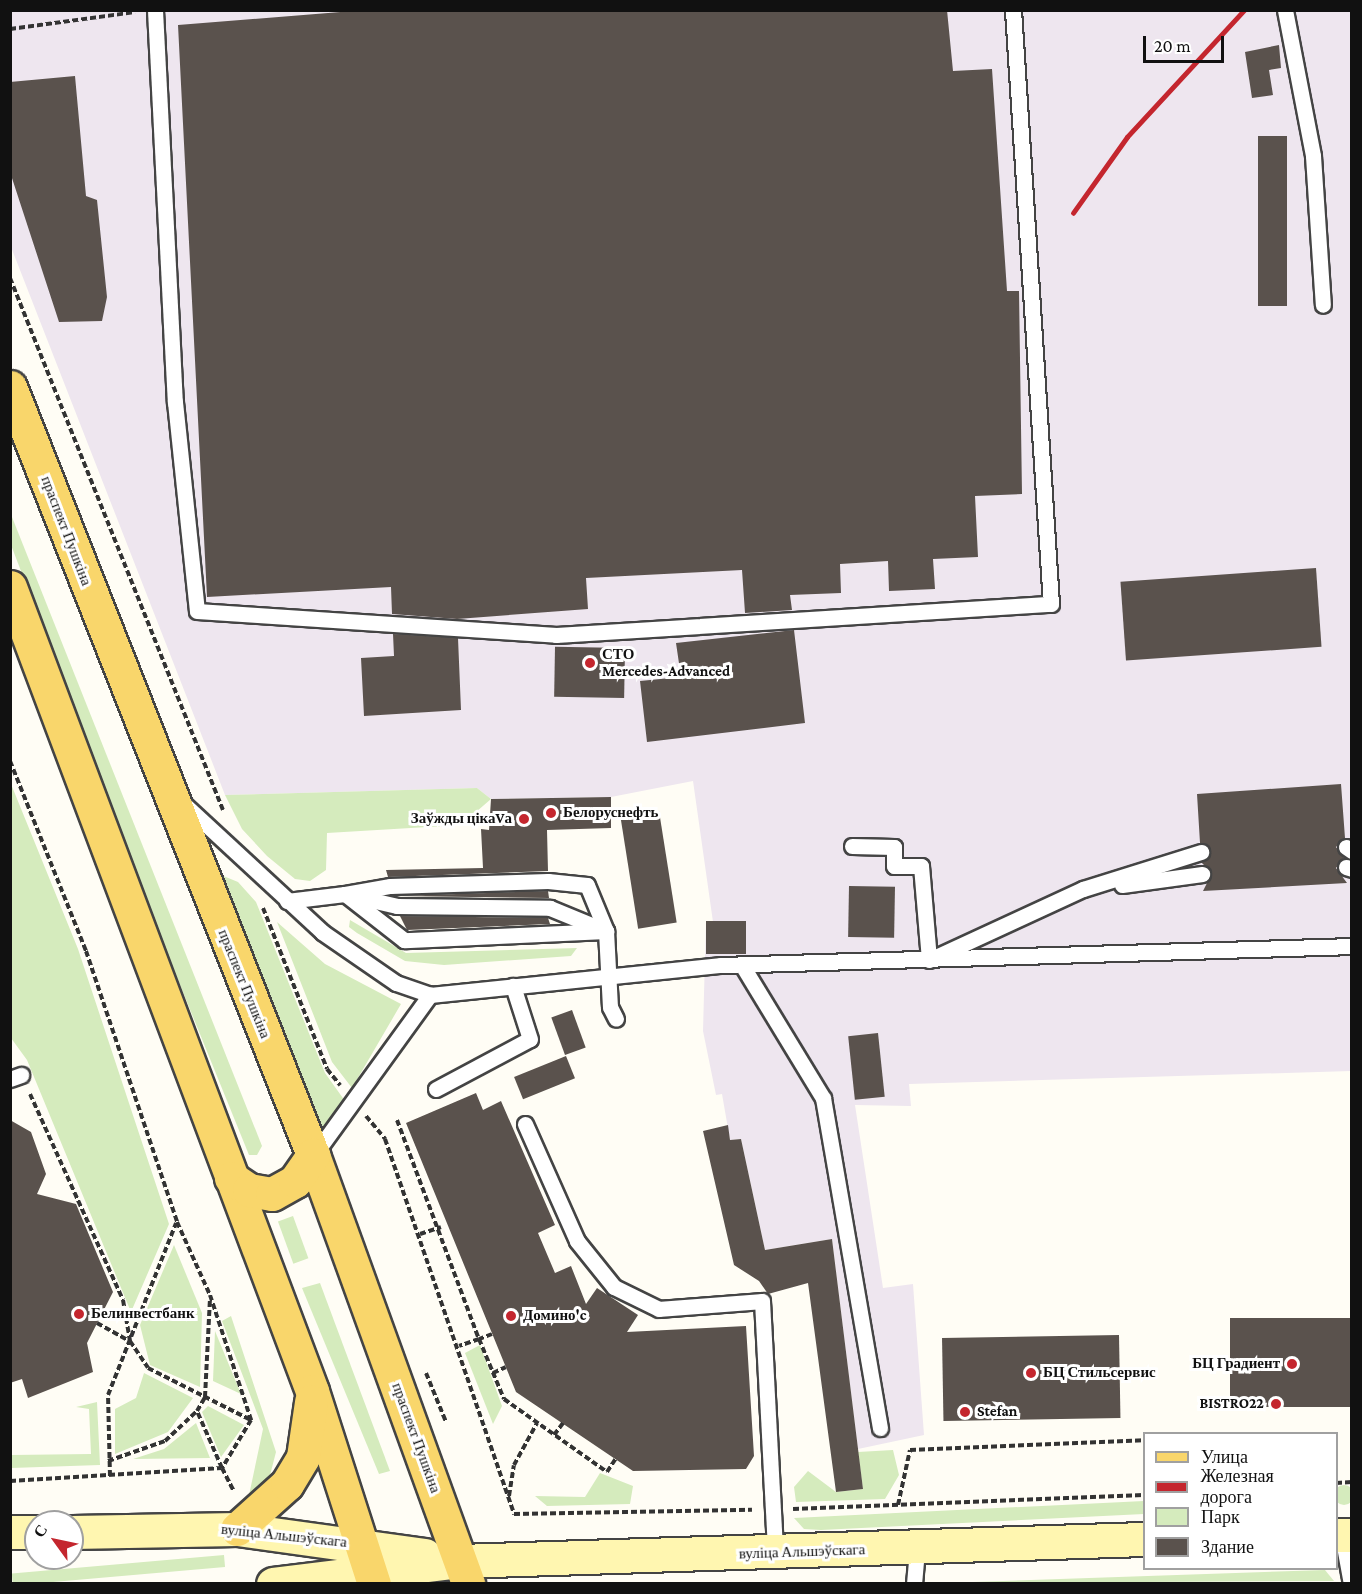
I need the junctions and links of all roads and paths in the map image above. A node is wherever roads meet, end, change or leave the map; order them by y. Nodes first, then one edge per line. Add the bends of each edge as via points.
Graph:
1 (148, 10) edge
2 (155, 10) edge
3 (1013, 10) edge
4 (1285, 10) edge
5 (10, 29) edge
6 (1323, 305) dead end
7 (10, 387) edge
8 (10, 587) edge
9 (10, 761) edge
10 (163, 782) junction
11 (852, 846) dead end
12 (1201, 852) dead end
13 (1202, 874) dead end
14 (1083, 890) junction
15 (345, 894) junction
16 (287, 901) junction
17 (606, 931) junction
18 (1352, 946) edge
19 (929, 960) junction
20 (742, 965) junction
21 (612, 973) junction
22 (513, 987) junction
23 (430, 995) junction
24 (616, 1019) dead end
25 (16, 1077) edge
26 (436, 1089) dead end
27 (397, 1120) dead end
28 (525, 1124) dead end
29 (313, 1155) junction
30 (231, 1178) junction
31 (177, 1222) junction
32 (441, 1227) junction
33 (420, 1234) dead end
34 (210, 1295) junction
35 (97, 1323) dead end
36 (492, 1334) dead end
37 (479, 1339) junction
38 (130, 1341) junction
39 (459, 1346) dead end
40 (506, 1367) dead end
41 (493, 1373) junction
42 (312, 1391) junction
43 (205, 1397) junction
44 (197, 1411) junction
45 (251, 1420) junction
46 (537, 1423) junction
47 (563, 1423) dead end
48 (880, 1428) dead end
49 (554, 1435) junction
50 (1143, 1440) edge
51 (616, 1458) dead end
52 (108, 1461) junction
53 (222, 1468) junction
54 (110, 1476) junction
55 (10, 1481) edge
56 (233, 1490) dead end
57 (508, 1496) dead end
58 (898, 1505) dead end
59 (237, 1529) junction
60 (84, 1532) edge
61 (1343, 1535) edge
62 (1143, 1539) edge
63 (917, 1548) junction
64 (775, 1552) junction
65 (368, 1567) edge
66 (463, 1572) edge
67 (273, 1584) edge
68 (914, 1584) edge
69 (1351, 1584) edge

1 - 5 path
2 - 3 lane via 175,402 197,611 556,635 1051,604
4 - 6 lane via 1313,156
7 - 10 main road, праспект Пушкіна
8 - 30 main road
9 - 31 path via 86,951
10 - 16 lane
10 - 29 main road, праспект Пушкіна
11 - 19 lane via 894,847 894,866 921,866
12 - 14 lane
13 - 14 lane
14 - 19 lane
15 - 16 lane
15 - 17 lane via 397,906 550,908
15 - 17 lane via 404,940
15 - 17 lane via 402,885 548,881 587,885
16 - 23 lane via 356,958
17 - 21 lane
18 - 19 lane
19 - 20 lane
20 - 21 lane
20 - 48 lane via 823,1098
21 - 22 lane
21 - 24 lane via 610,1007
22 - 23 lane
22 - 26 lane via 530,1039
23 - 29 lane
25 - 38 path via 123,1300
27 - 32 path
28 - 64 lane via 577,1240 614,1287 659,1309 762,1301
29 - 30 main road via 295,1181 272,1194 249,1190
29 - 66 main road, праспект Пушкіна
30 - 42 main road
31 - 34 path
31 - 38 path
32 - 33 path
32 - 37 path
34 - 43 path
34 - 45 path
35 - 38 path
36 - 37 path
37 - 39 path
37 - 41 path
38 - 43 path via 148,1368
38 - 52 path via 108,1395
40 - 41 path
41 - 46 path via 504,1399
42 - 59 main road via 303,1457 287,1484
42 - 65 main road
43 - 44 path
43 - 45 path
44 - 52 path via 165,1441
44 - 53 path
45 - 53 path
46 - 49 path
46 - 57 path via 514,1465
47 - 49 path
49 - 51 path via 607,1472
50 - 58 path via 909,1450
52 - 54 path
53 - 54 path
53 - 56 path
54 - 55 path
59 - 60 main road, вуліца Альшэўскага
59 - 65 main road, вуліца Альшэўскага
61 - 69 lane
62 - 63 main road, вуліца Альшэўскага
63 - 64 main road, вуліца Альшэўскага
63 - 68 lane
64 - 66 main road, вуліца Альшэўскага
65 - 66 main road, вуліца Альшэўскага
65 - 67 main road, вуліца Альшэўскага

